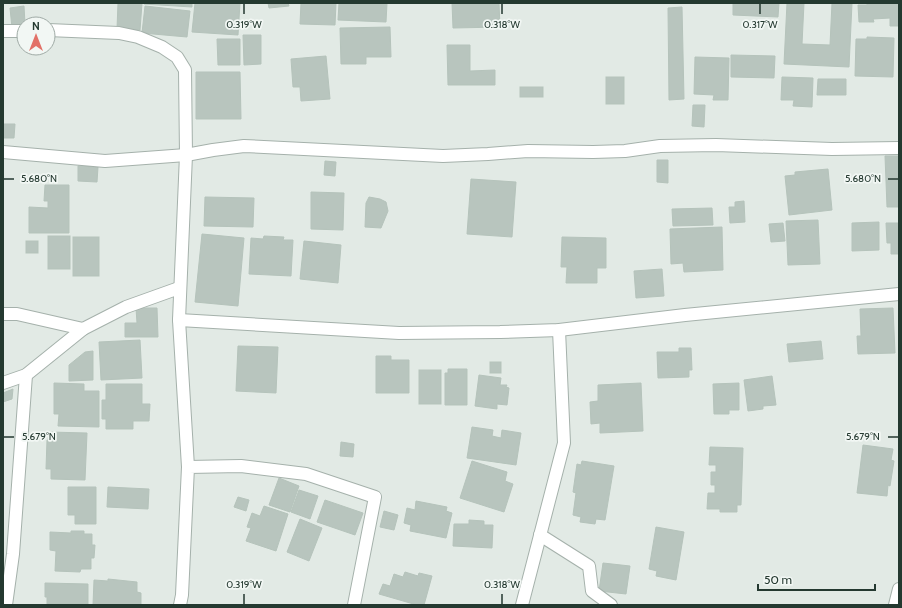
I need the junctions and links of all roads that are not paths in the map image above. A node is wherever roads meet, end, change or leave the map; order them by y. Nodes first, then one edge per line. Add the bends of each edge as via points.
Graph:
1 (16, 30) edge
2 (56, 30) edge
3 (3, 31) edge
4 (899, 148) edge
5 (3, 152) edge
6 (186, 155) junction
7 (179, 288) junction
8 (899, 294) edge
9 (3, 314) edge
10 (179, 320) junction
11 (82, 329) junction
12 (558, 330) junction
13 (26, 376) junction
14 (3, 383) edge
15 (188, 467) junction
16 (540, 535) junction
17 (899, 589) edge
18 (6, 605) edge
19 (180, 605) edge
20 (354, 605) edge
21 (522, 605) edge
22 (611, 605) edge
23 (895, 605) edge

1 - 3 street
2 - 6 street via 119,33 138,37 162,47 177,57 185,70
4 - 6 street via 832,149 702,145 660,146 625,151 528,151 443,156 244,146
5 - 6 street via 104,161
6 - 7 street
7 - 10 street
7 - 11 street via 126,307
8 - 12 street
9 - 11 street via 17,314
10 - 12 street via 399,333
10 - 15 street
11 - 13 street
12 - 16 street via 564,443
13 - 14 street
13 - 18 street
15 - 19 street
15 - 20 street via 241,466 306,474 375,497
16 - 21 street
16 - 22 street via 588,566 592,591
17 - 23 street

